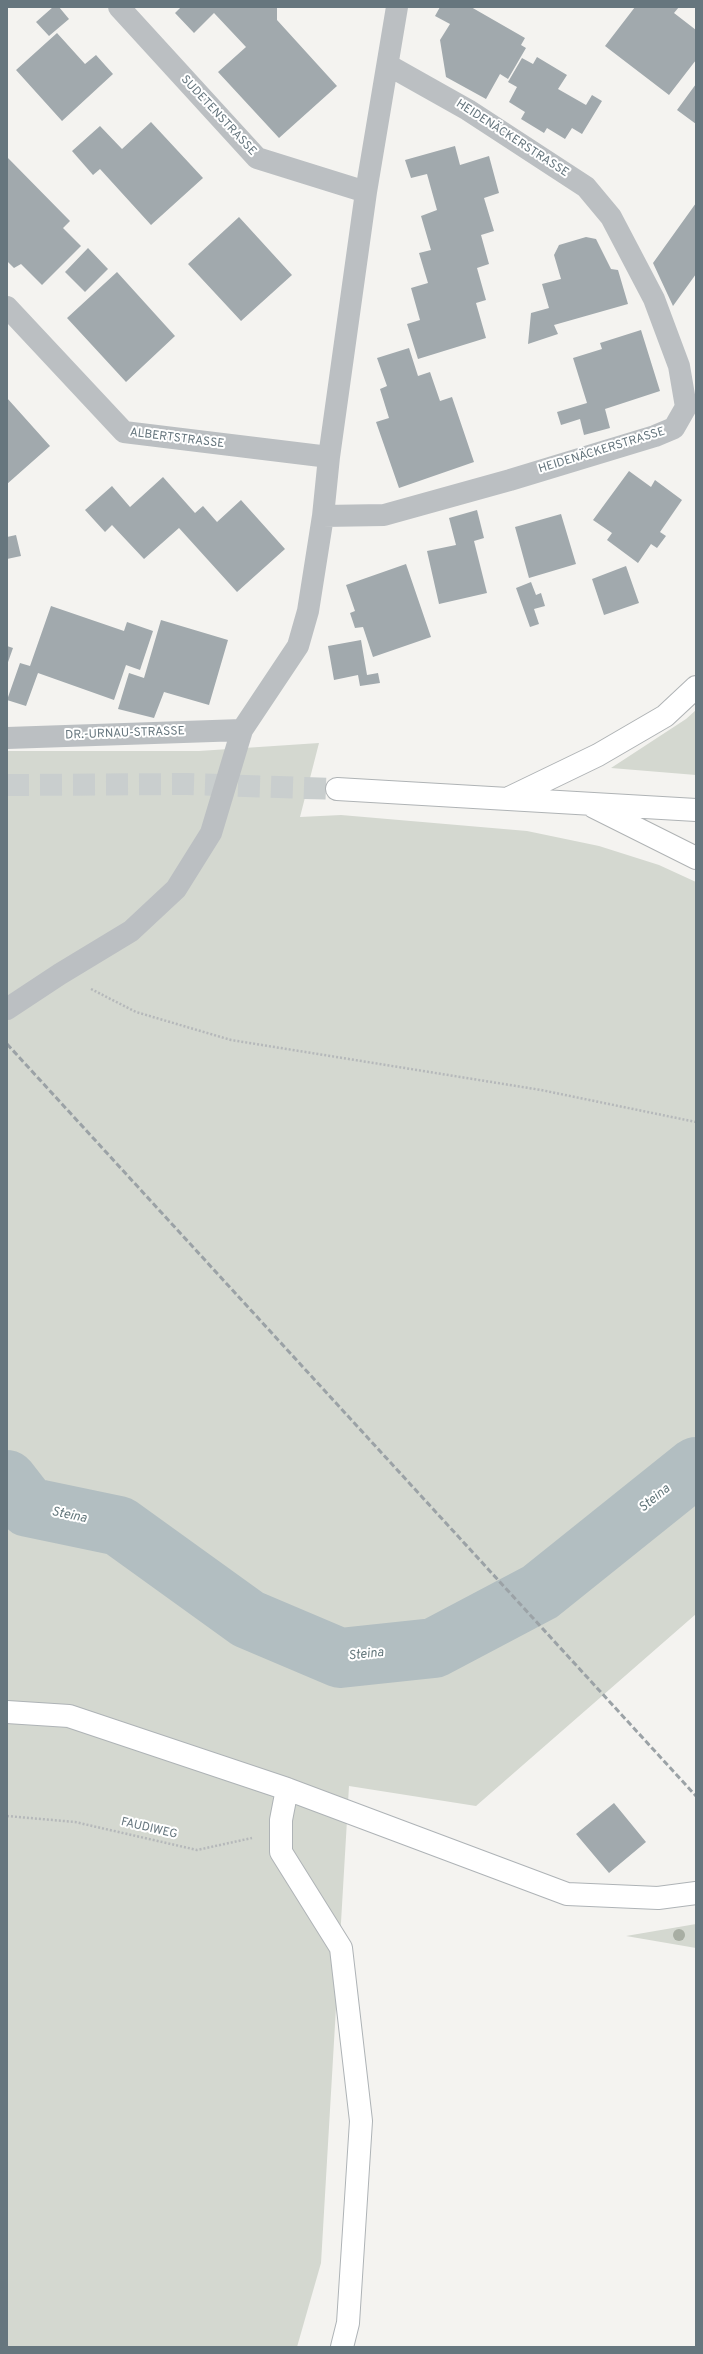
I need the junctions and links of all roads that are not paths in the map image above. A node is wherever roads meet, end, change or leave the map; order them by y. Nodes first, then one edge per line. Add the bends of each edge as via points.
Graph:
1 (119, 7) edge
2 (397, 7) edge
3 (388, 65) junction
4 (366, 192) junction
5 (7, 307) edge
6 (329, 457) junction
7 (323, 516) junction
8 (696, 687) edge
9 (242, 730) junction
10 (7, 738) edge
11 (338, 789) tunnel mouth
12 (509, 799) junction
13 (586, 803) junction
14 (696, 810) edge
15 (696, 858) edge
16 (7, 1009) edge
17 (7, 1712) edge
18 (287, 1789) junction
19 (696, 1894) edge
20 (342, 2347) edge

1 - 4 street, SUDETENSTRASSE via 257,158
2 - 3 street
3 - 4 street
3 - 7 street, HEIDENÄCKERSTRASSE via 468,110 586,187 611,217 654,299 679,366 686,407 674,428 655,436 510,480 384,516
4 - 6 street
5 - 6 street, ALBERTSTRASSE via 124,432
6 - 7 street
7 - 9 street via 308,611 298,646
8 - 12 main road via 665,716 598,755
9 - 10 street, DR.-URNAU-STRASSE
9 - 16 street via 211,833 176,889 131,931
11 - 12 main road
12 - 13 main road
13 - 14 main road
13 - 15 main road
17 - 18 main road via 69,1716
18 - 19 main road via 567,1894 658,1898
18 - 20 main road via 281,1820 281,1852 341,1948 361,2121 348,2323

